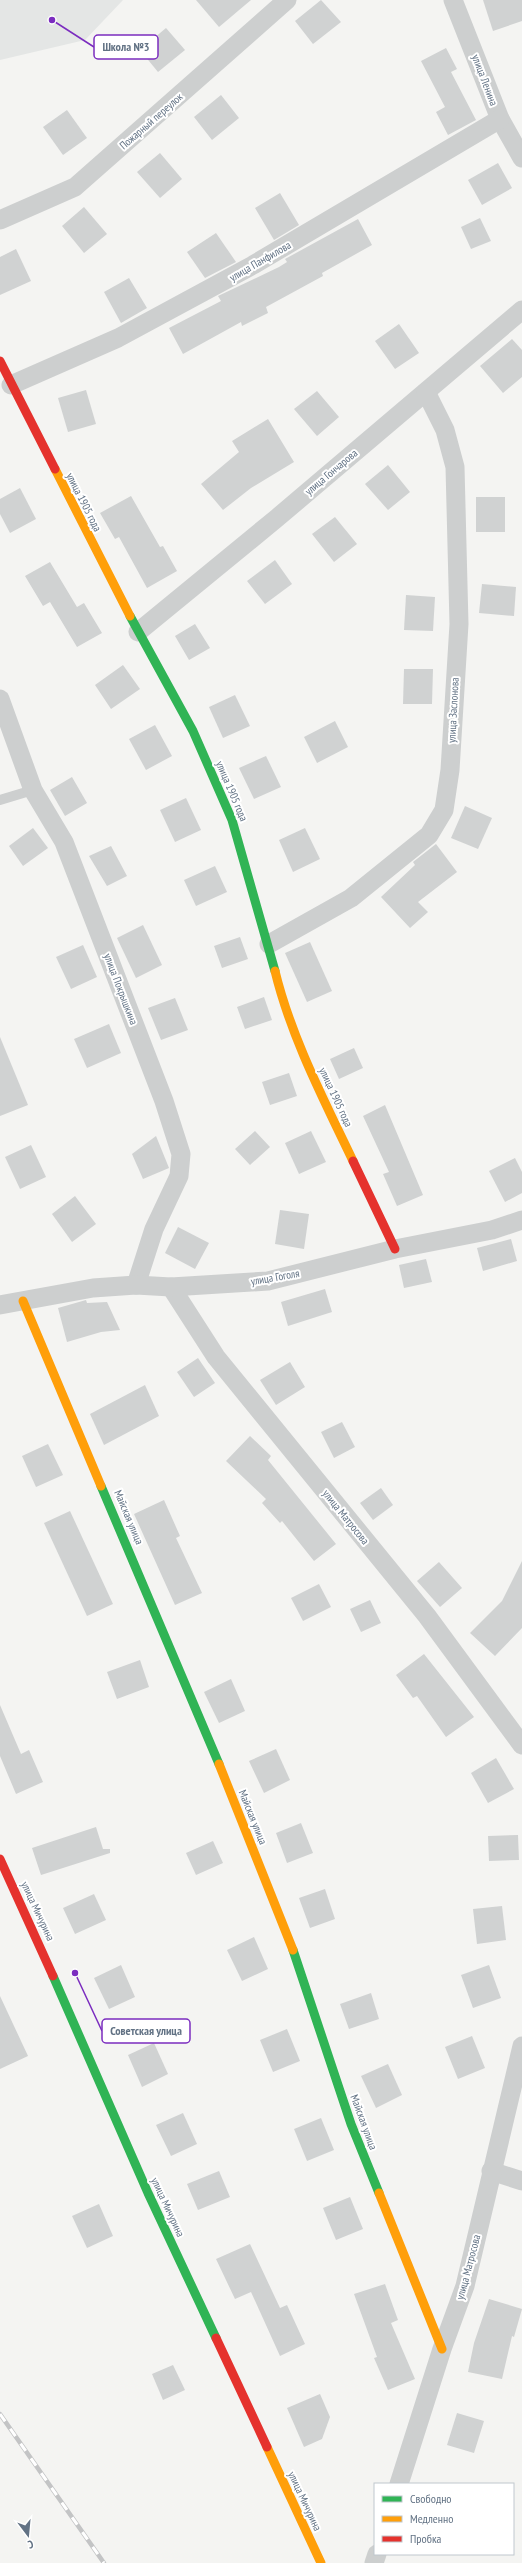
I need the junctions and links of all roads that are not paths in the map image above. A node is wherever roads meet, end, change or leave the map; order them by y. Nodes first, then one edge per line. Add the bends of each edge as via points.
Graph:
1 (287, 0) edge
2 (453, 0) edge
3 (500, 119) junction
4 (522, 158) edge
5 (0, 220) edge
6 (522, 310) edge
7 (0, 361) edge
8 (11, 385) junction
9 (426, 392) junction
10 (138, 632) junction
11 (0, 699) edge
12 (33, 790) junction
13 (0, 800) edge
14 (270, 944) junction
15 (522, 1220) edge
16 (395, 1249) junction
17 (136, 1285) junction
18 (171, 1287) junction
19 (23, 1301) junction
20 (0, 1305) edge
21 (521, 1737) edge
22 (0, 1859) edge
23 (522, 2046) edge
24 (491, 2171) junction
25 (522, 2182) edge
26 (442, 2349) junction
27 (399, 2483) edge
28 (321, 2563) edge

1 - 5 street, Пожарный переулок via 75,187
2 - 3 street, улица Ленина
3 - 4 street, улица Ленина
3 - 8 street, улица Панфилова via 253,265 118,338
6 - 9 street, улица Гончарова
7 - 8 street, улица 1905 года
8 - 10 street, улица 1905 года
9 - 10 street, улица Гончарова
9 - 14 street, улица Заслонова via 445,430 455,467 459,624 450,770 444,810 429,835 351,898
10 - 14 street, улица 1905 года via 193,731 232,820
11 - 12 street, улица Покрышкина
12 - 13 lane
12 - 17 street, улица Покрышкина via 64,842 164,1100 181,1154 179,1176 154,1228
14 - 16 street, улица 1905 года via 280,992 317,1086
15 - 16 street, улица Гоголя via 492,1230
16 - 18 street, улица Гоголя via 268,1281
17 - 18 street, улица Гоголя
17 - 19 street, улица Гоголя via 92,1288
18 - 21 street, улица Матросова via 216,1356 427,1616
19 - 20 street, улица Гоголя
19 - 26 street, Майская улица via 179,1666 296,1957 351,2124
22 - 28 street, улица Мичурина via 148,2193
23 - 24 street, улица Матросова
24 - 25 street
24 - 26 street, улица Матросова via 465,2286
26 - 27 street, улица Матросова

